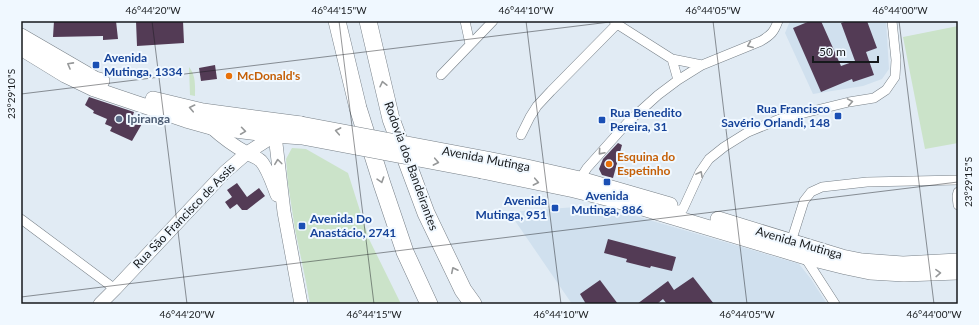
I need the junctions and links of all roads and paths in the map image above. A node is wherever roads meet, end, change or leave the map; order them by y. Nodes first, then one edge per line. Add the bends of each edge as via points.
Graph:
1 (337, 21) edge
2 (368, 21) edge
3 (465, 21) edge
4 (493, 21) edge
5 (778, 21) edge
6 (892, 21) edge
7 (616, 23) edge
8 (21, 36) edge
9 (470, 44) junction
10 (21, 48) edge
11 (672, 59) junction
12 (702, 65) junction
13 (440, 75) dead end
14 (678, 80) junction
15 (244, 116) junction
16 (271, 120) junction
17 (211, 127) junction
18 (301, 130) junction
19 (275, 135) junction
20 (521, 135) dead end
21 (247, 153) junction
22 (958, 180) edge
23 (577, 184) junction
24 (958, 192) edge
25 (958, 205) edge
26 (683, 209) junction
27 (284, 212) junction
28 (662, 214) junction
29 (21, 219) edge
30 (792, 242) junction
31 (806, 257) junction
32 (958, 261) edge
33 (958, 272) edge
34 (115, 289) junction
35 (100, 304) edge
36 (301, 304) edge
37 (429, 304) edge
38 (473, 304) edge
39 (836, 304) edge

1 -> 37 highway via 358,108 405,252
38 -> 2 highway, Rodovia dos Bandeirantes via 463,290 426,213 391,119
3 - 9 street
4 - 9 street
5 -> 12 street via 770,36
26 -> 6 street via 709,159 748,132 780,119 874,98 886,90 895,77
7 - 11 street
7 - 20 street via 537,106
15 -> 8 main road, Avenida Mutinga via 202,111 133,94 95,79
9 - 13 street
10 - 17 main road, Avenida Mutinga via 94,89
11 - 12 street
11 - 14 street
12 - 14 street
14 -> 23 street via 628,122 587,168
15 - 16 main road, Avenida Mutinga
15 - 17 main road via 220,118
16 - 18 main road, Avenida Mutinga
16 - 19 main road
17 -> 19 main road, Avenida Mutinga
17 - 21 main road
18 - 19 main road, Avenida Mutinga
18 - 23 main road, Avenida Mutinga, bridge
19 - 21 main road, Rua São Francisco de Assis
27 -> 19 main road
21 - 27 main road via 263,164
21 - 34 main road, Rua São Francisco de Assis via 225,172
22 - 30 street via 867,182 822,187 811,192 804,201
23 - 26 main road, Avenida Mutinga
23 - 28 main road, Avenida Mutinga
24 - 25 street
26 - 28 street
26 - 30 main road, Avenida Mutinga
27 - 36 main road
28 - 31 main road, Avenida Mutinga
29 - 34 street
30 - 31 street
30 - 32 main road, Avenida Mutinga via 862,261 903,264
31 -> 33 main road, Avenida Mutinga via 870,272
31 - 39 street
34 - 35 main road, Rua São Francisco de Assis

